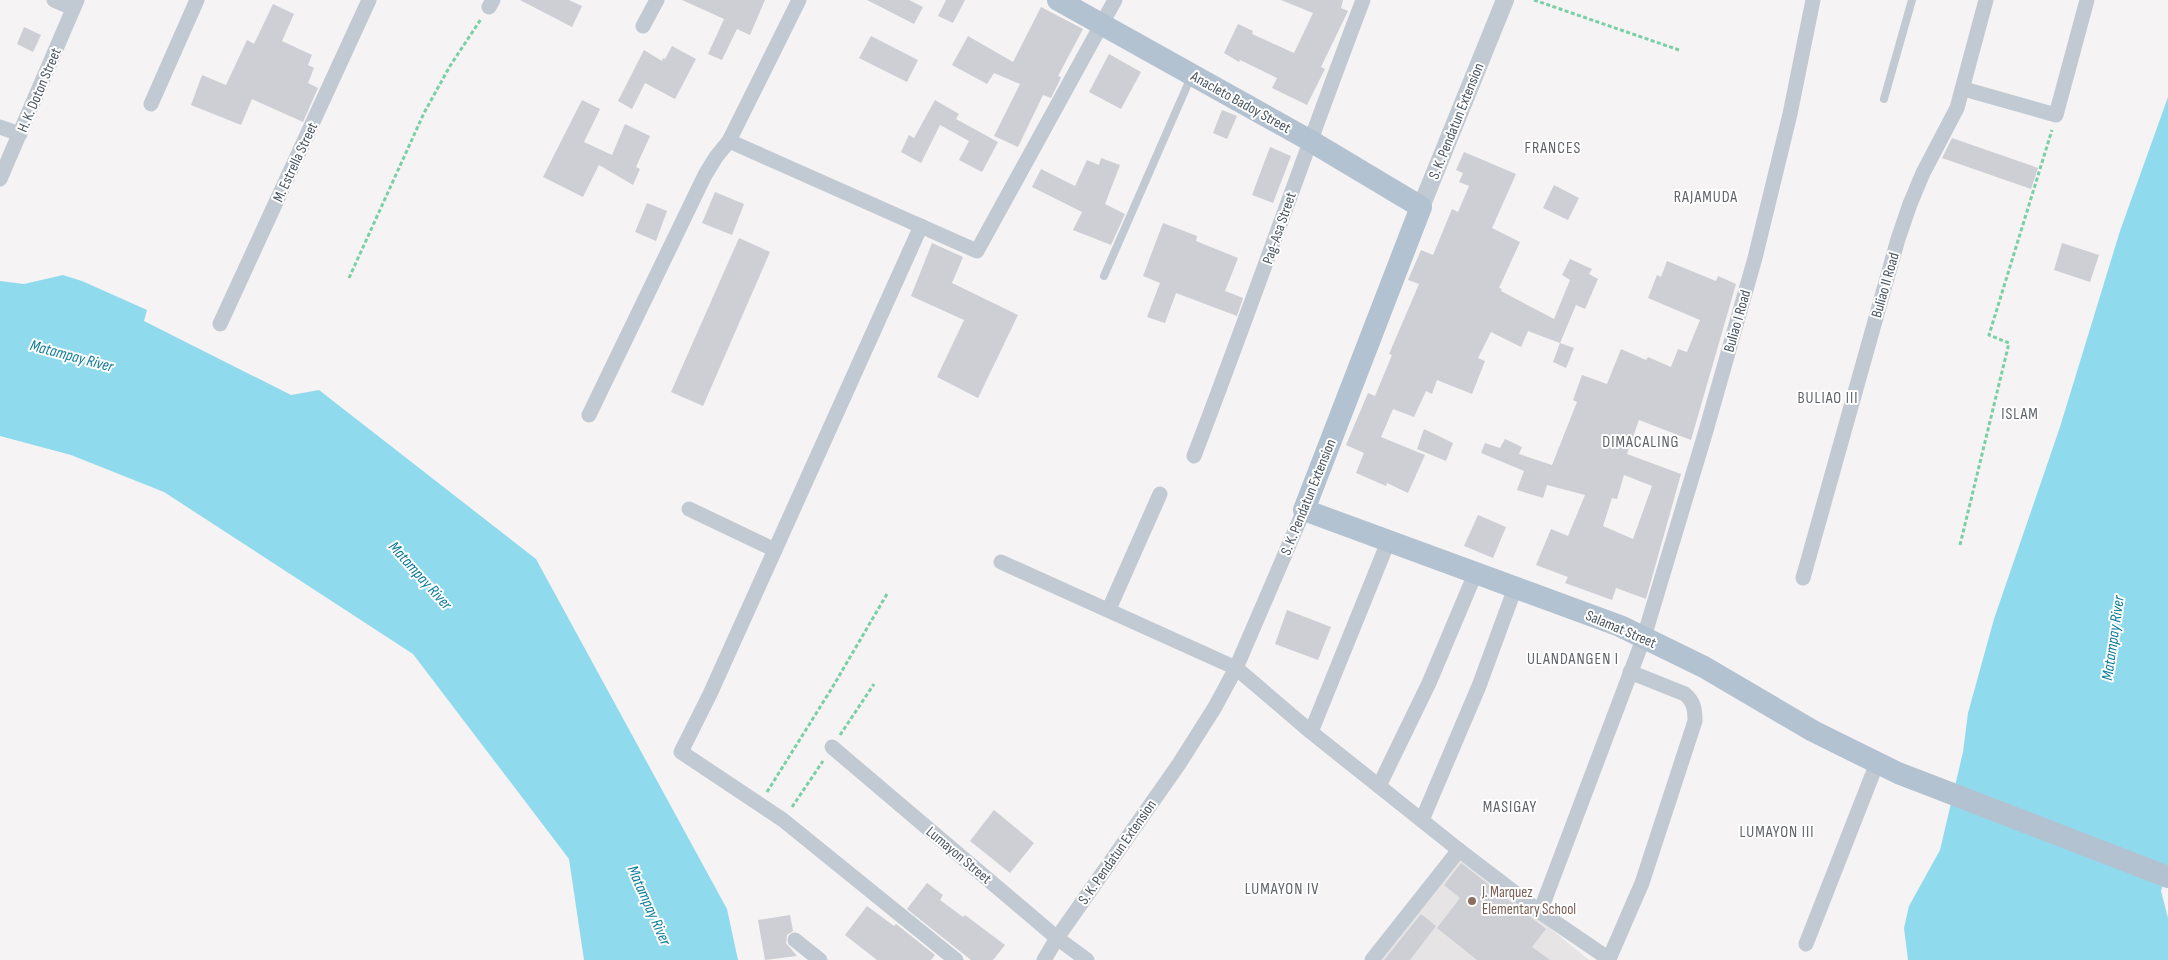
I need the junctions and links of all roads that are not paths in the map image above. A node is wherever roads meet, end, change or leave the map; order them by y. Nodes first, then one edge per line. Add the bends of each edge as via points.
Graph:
1 (54, 0) edge
2 (197, 0) edge
3 (369, 0) edge
4 (657, 0) edge
5 (799, 0) edge
6 (1058, 0) edge
7 (1115, 0) edge
8 (1363, 0) edge
9 (1505, 0) edge
10 (1813, 0) edge
11 (1912, 0) edge
12 (1986, 0) edge
13 (2086, 0) edge
14 (75, 4) edge
15 (1102, 24) junction
16 (643, 26) dead end
17 (1192, 75) junction
18 (1964, 89) junction
19 (1884, 99) dead end
20 (151, 104) dead end
21 (0, 127) edge
22 (20, 134) junction
23 (1310, 140) junction
24 (730, 141) junction
25 (0, 179) edge
26 (1421, 207) junction
27 (921, 226) junction
28 (1104, 276) dead end
29 (220, 324) dead end
30 (589, 415) dead end
31 (1194, 456) dead end
32 (1160, 494) dead end
33 (689, 509) dead end
34 (1304, 510) junction
35 (1388, 542) junction
36 (775, 550) junction
37 (1001, 562) dead end
38 (1475, 574) junction
39 (1803, 578) dead end
40 (1515, 588) junction
41 (1109, 609) junction
42 (1644, 637) junction
43 (1236, 668) junction
44 (1630, 672) junction
45 (1311, 732) junction
46 (832, 747) dead end
47 (1877, 763) junction
48 (1379, 786) junction
49 (1422, 820) junction
50 (1459, 850) junction
51 (2168, 877) edge
52 (1540, 912) junction
53 (1057, 938) junction
54 (795, 940) dead end
55 (1806, 944) dead end
56 (820, 960) edge
57 (956, 960) edge
58 (1044, 960) edge
59 (1087, 960) edge
60 (1372, 960) edge

1 - 14 street
2 - 20 street
3 - 29 street, M. Estrella Street
4 - 16 street
5 - 24 street
6 - 15 main road, Anacleto Badoy Street
7 - 15 street
8 - 23 street, Pag-Asa Street
9 - 26 street, S. K. Pendatun Extension
10 - 42 street, Buliao I Road via 1790,114 1755,258
11 - 19 lane
12 - 18 street, Buliao II Road
13 - 18 street via 2056,115
14 - 22 street, H. K. Doton Street
15 - 17 main road, Anacleto Badoy Street
15 - 27 street via 977,251
17 - 23 main road, Anacleto Badoy Street
17 - 28 lane
18 - 39 street, Buliao II Road via 1948,129 1910,204
21 - 22 street
22 - 25 street, H. K. Doton Street
23 - 26 main road, Anacleto Badoy Street
23 - 31 street, Pag-Asa Street via 1252,307
24 - 27 street
24 - 30 street via 705,175
26 - 34 main road, S. K. Pendatun Extension
27 - 36 street
32 - 41 street
33 - 36 street
34 - 35 main road, Salamat Street
34 - 43 street, S. K. Pendatun Extension
35 - 38 main road, Salamat Street
35 - 45 street
36 - 57 street via 681,752 760,803
37 - 41 street
38 - 40 main road, Salamat Street
38 - 48 street via 1429,683
40 - 42 main road, Salamat Street
40 - 49 street via 1479,686
41 - 43 street
42 - 44 street, Buliao I Road
42 - 47 main road, Salamat Street
43 - 45 street
43 - 53 street, S. K. Pendatun Extension via 1179,764
44 - 52 street, Buliao I Road
44 - 52 street via 1685,694 1695,709 1692,732 1642,883 1609,959
45 - 48 street
46 - 53 street, Lumayon Street
47 - 51 main road, Salamat Street
47 - 55 street
48 - 49 street
49 - 50 street
50 - 52 street
50 - 60 street
53 - 58 street, S. K. Pendatun Extension
53 - 59 street, Lumayon Street
54 - 56 street

